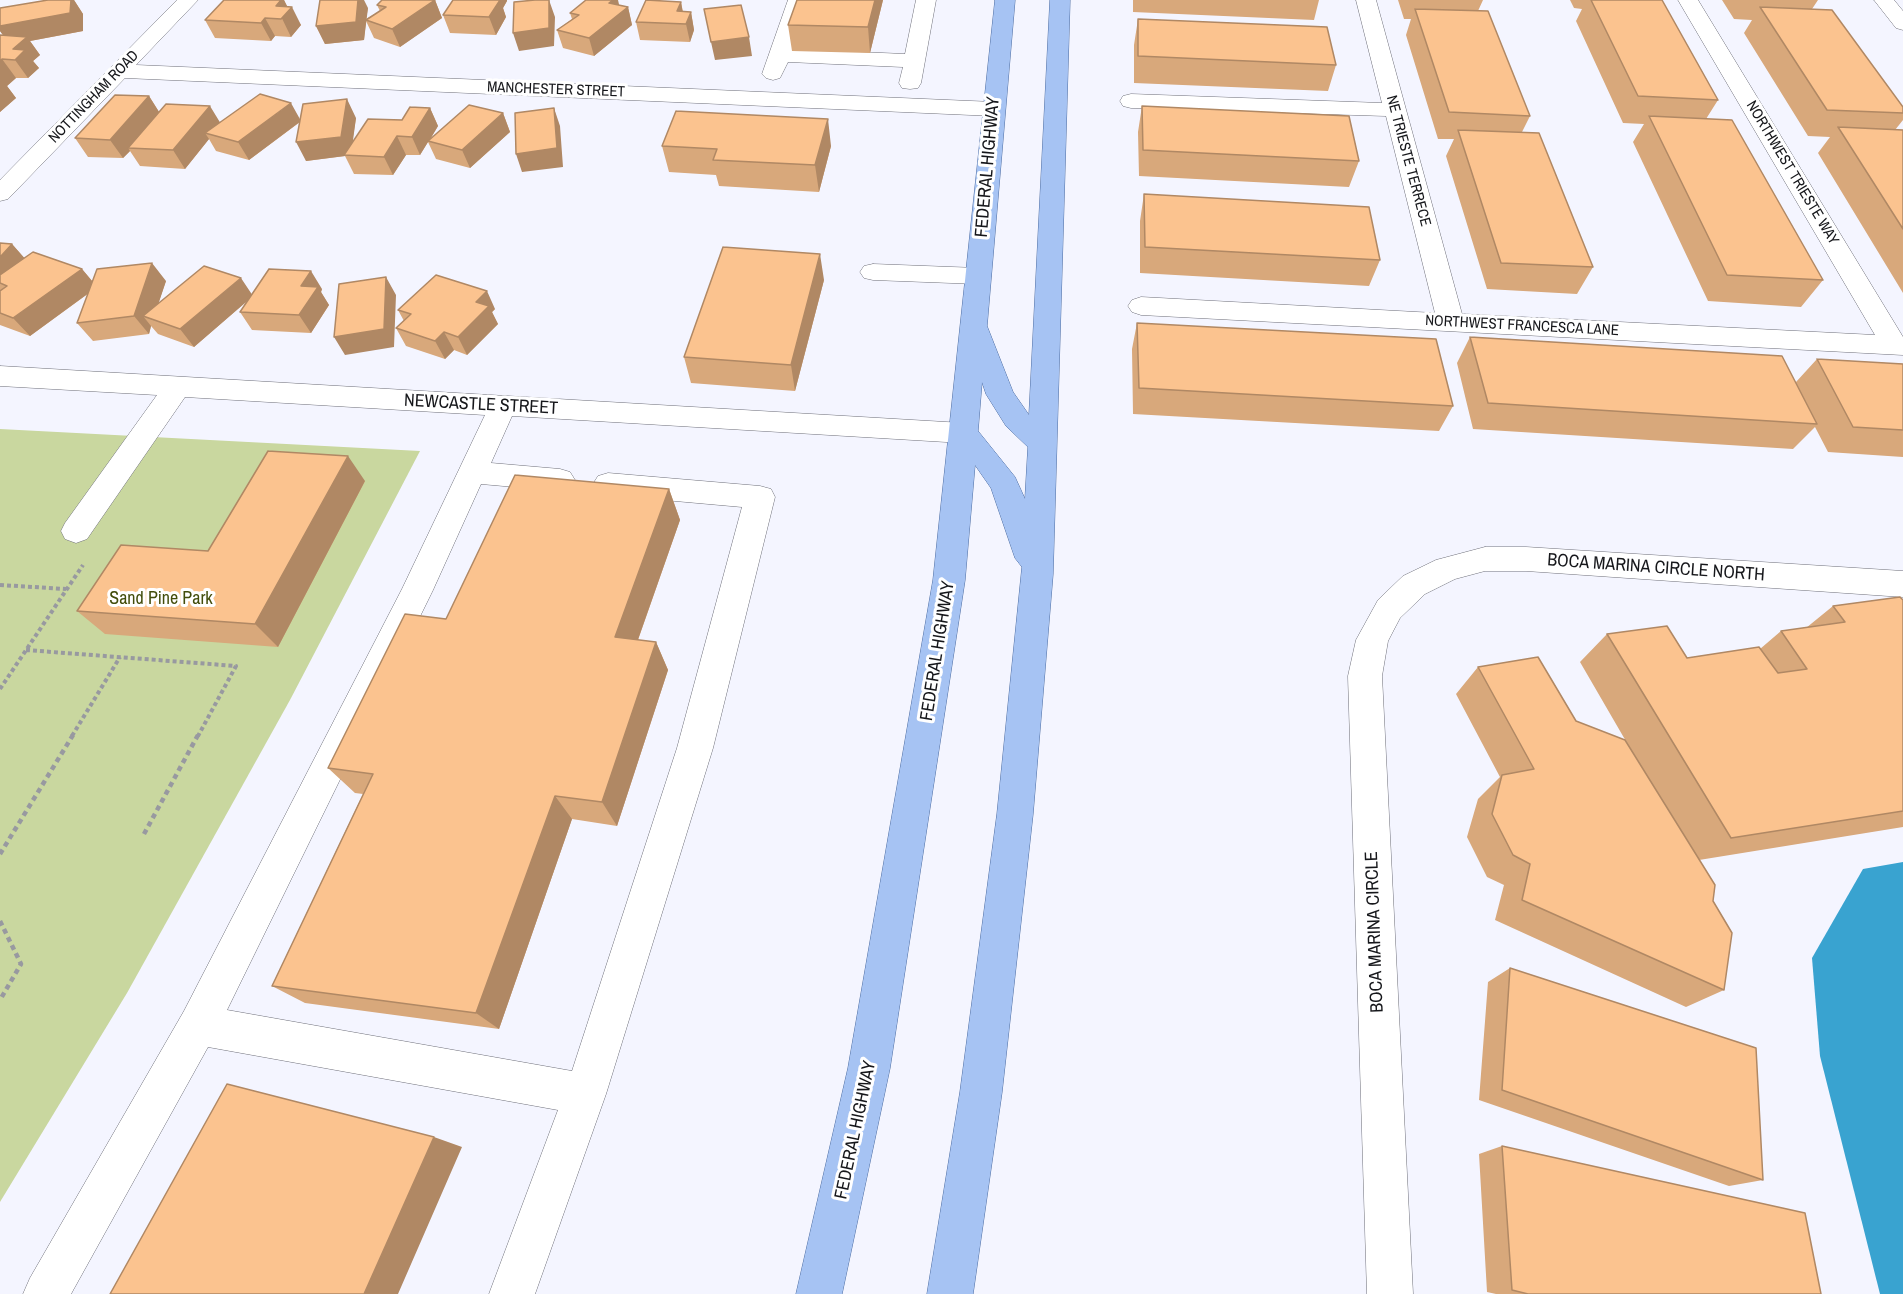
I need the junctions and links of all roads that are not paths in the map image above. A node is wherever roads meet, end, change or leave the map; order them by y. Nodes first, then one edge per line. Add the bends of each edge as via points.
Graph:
1 (188, 0) edge
2 (798, 0) edge
3 (926, 0) edge
4 (1005, 0) edge
5 (1060, 0) edge
6 (1366, 0) edge
7 (1688, 0) edge
8 (1884, 0) edge
9 (1903, 24) edge
10 (779, 55) junction
11 (914, 61) junction
12 (119, 71) junction
13 (764, 99) junction
14 (1131, 101) dead end
15 (905, 105) junction
16 (994, 109) junction
17 (1395, 110) junction
18 (0, 194) edge
19 (873, 272) dead end
20 (978, 276) junction
21 (1141, 306) dead end
22 (973, 322) junction
23 (1451, 322) junction
24 (1899, 346) edge
25 (0, 376) edge
26 (177, 387) junction
27 (503, 406) junction
28 (963, 433) junction
29 (1042, 443) junction
30 (472, 472) junction
31 (76, 531) road end
32 (1037, 574) junction
33 (1903, 584) edge
34 (1414, 585) joint
35 (198, 1025) junction
36 (585, 1094) junction
37 (46, 1294) edge
38 (512, 1294) edge
39 (819, 1294) edge
40 (950, 1294) edge
41 (1390, 1294) edge

1 - 12 street, NOTTINGHAM ROAD
2 - 10 street
3 - 11 street
4 - 16 main road, FEDERAL HIGHWAY
5 - 29 main road
6 - 17 street, NE TRIESTE TERRECE
7 - 24 street, NORTHWEST TRIESTE WAY
8 - 9 street
10 - 11 street
10 - 13 street
11 - 15 street
12 - 13 street, MANCHESTER STREET
12 - 18 street, NOTTINGHAM ROAD
13 - 15 street, MANCHESTER STREET
14 - 17 street
15 - 16 street, MANCHESTER STREET
16 - 20 main road, FEDERAL HIGHWAY
17 - 23 street, NE TRIESTE TERRECE
19 - 20 street
20 - 22 main road, FEDERAL HIGHWAY
21 - 23 street, NORTHWEST FRANCESCA LANE
22 - 28 main road, FEDERAL HIGHWAY
22 - 29 main road via 1000,394 1016,419
23 - 24 street, NORTHWEST FRANCESCA LANE
25 - 26 street, NEWCASTLE STREET
26 - 27 street, NEWCASTLE STREET
26 - 31 street
27 - 28 street, NEWCASTLE STREET
27 - 30 street
28 - 32 main road via 1005,485
28 - 39 main road, FEDERAL HIGHWAY via 949,580 920,768 869,1068
29 - 32 main road
30 - 35 street via 412,601
30 - 36 street via 760,497 695,748
32 - 40 main road via 1014,825 981,1092
33 - 34 street, BOCA MARINA CIRCLE NORTH via 1526,559 1485,560 1447,569
34 - 41 street, BOCA MARINA CIRCLE via 1389,609 1372,639 1365,676
35 - 36 street
35 - 37 street
36 - 38 street

